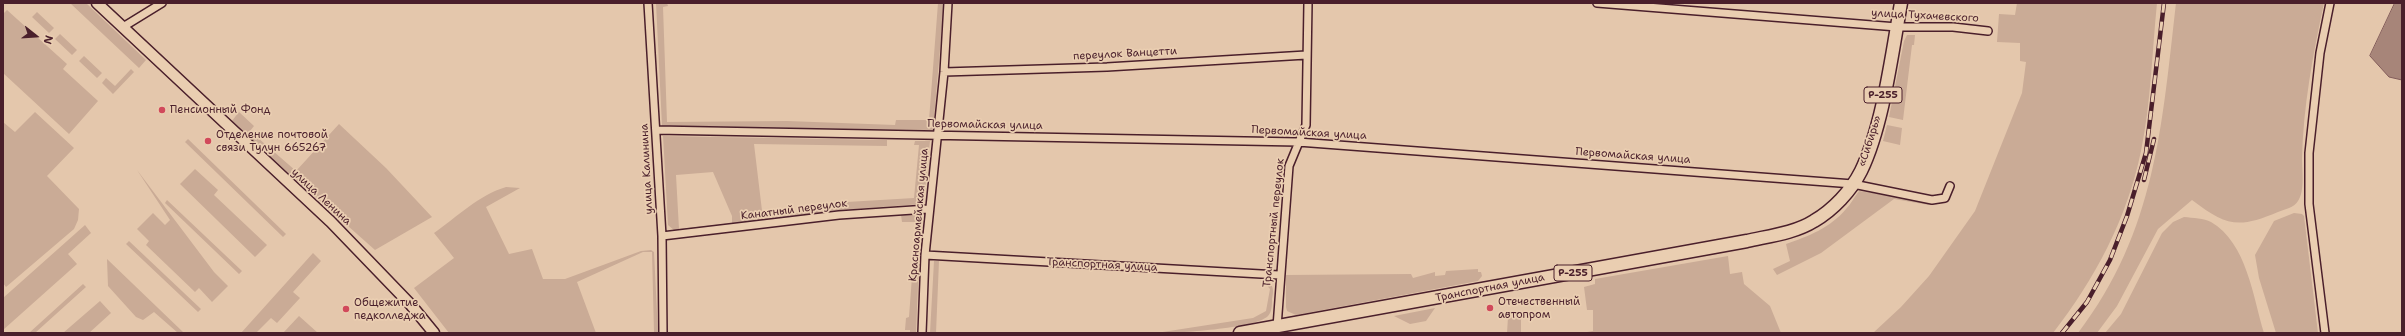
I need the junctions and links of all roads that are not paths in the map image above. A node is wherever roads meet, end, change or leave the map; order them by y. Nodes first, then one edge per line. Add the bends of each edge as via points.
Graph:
1 (97, 3) edge
2 (162, 3) edge
3 (648, 3) edge
4 (948, 3) edge
5 (1308, 3) edge
6 (1597, 3) edge
7 (1902, 3) edge
8 (2330, 3) edge
9 (123, 27) junction
10 (1897, 27) junction
11 (1988, 32) dead end
12 (1306, 55) junction
13 (944, 72) junction
14 (656, 130) junction
15 (937, 135) junction
16 (1298, 142) junction
17 (1853, 184) junction
18 (1950, 186) dead end
19 (928, 209) junction
20 (662, 236) junction
21 (925, 255) junction
22 (1279, 275) junction
23 (1276, 327) junction
24 (434, 333) edge
25 (663, 333) edge
26 (922, 333) edge
27 (1240, 333) edge
28 (2324, 333) edge

1 - 9 main road, улица Ленина
2 - 9 street
3 - 14 street, улица Калинина
4 - 13 street, Красноармейская улица
5 - 12 street, Транспортный переулок
6 - 10 street, улица Тухачевского
7 - 10 highway, «Сибирь» / Р-255
8 - 28 street via 2320,53 2309,153 2309,204
9 - 24 main road, улица Ленина via 348,238
10 - 11 street, улица Тухачевского via 1953,27
10 - 17 highway, «Сибирь» / Р-255 via 1873,137 1861,171
12 - 13 street, переулок Ванцетти via 1107,67
12 - 16 street, Транспортный переулок via 1306,125
13 - 15 street, Красноармейская улица
14 - 15 street, Первомайская улица
14 - 20 street, улица Калинина
15 - 16 street, Первомайская улица
15 - 19 street, Красноармейская улица
16 - 17 street, Первомайская улица
16 - 22 street, Транспортный переулок via 1289,166
17 - 18 street, Первомайская улица via 1932,200 1945,198
17 - 23 highway, Транспортная улица / Р-255 via 1834,206 1814,222 1780,234
19 - 20 street, Канатный переулок via 839,215
19 - 21 street, Красноармейская улица
20 - 25 street, улица Калинина
21 - 22 street, Транспортная улица
21 - 26 street, Красноармейская улица
22 - 23 street, Транспортный переулок
23 - 27 highway, Р-255

